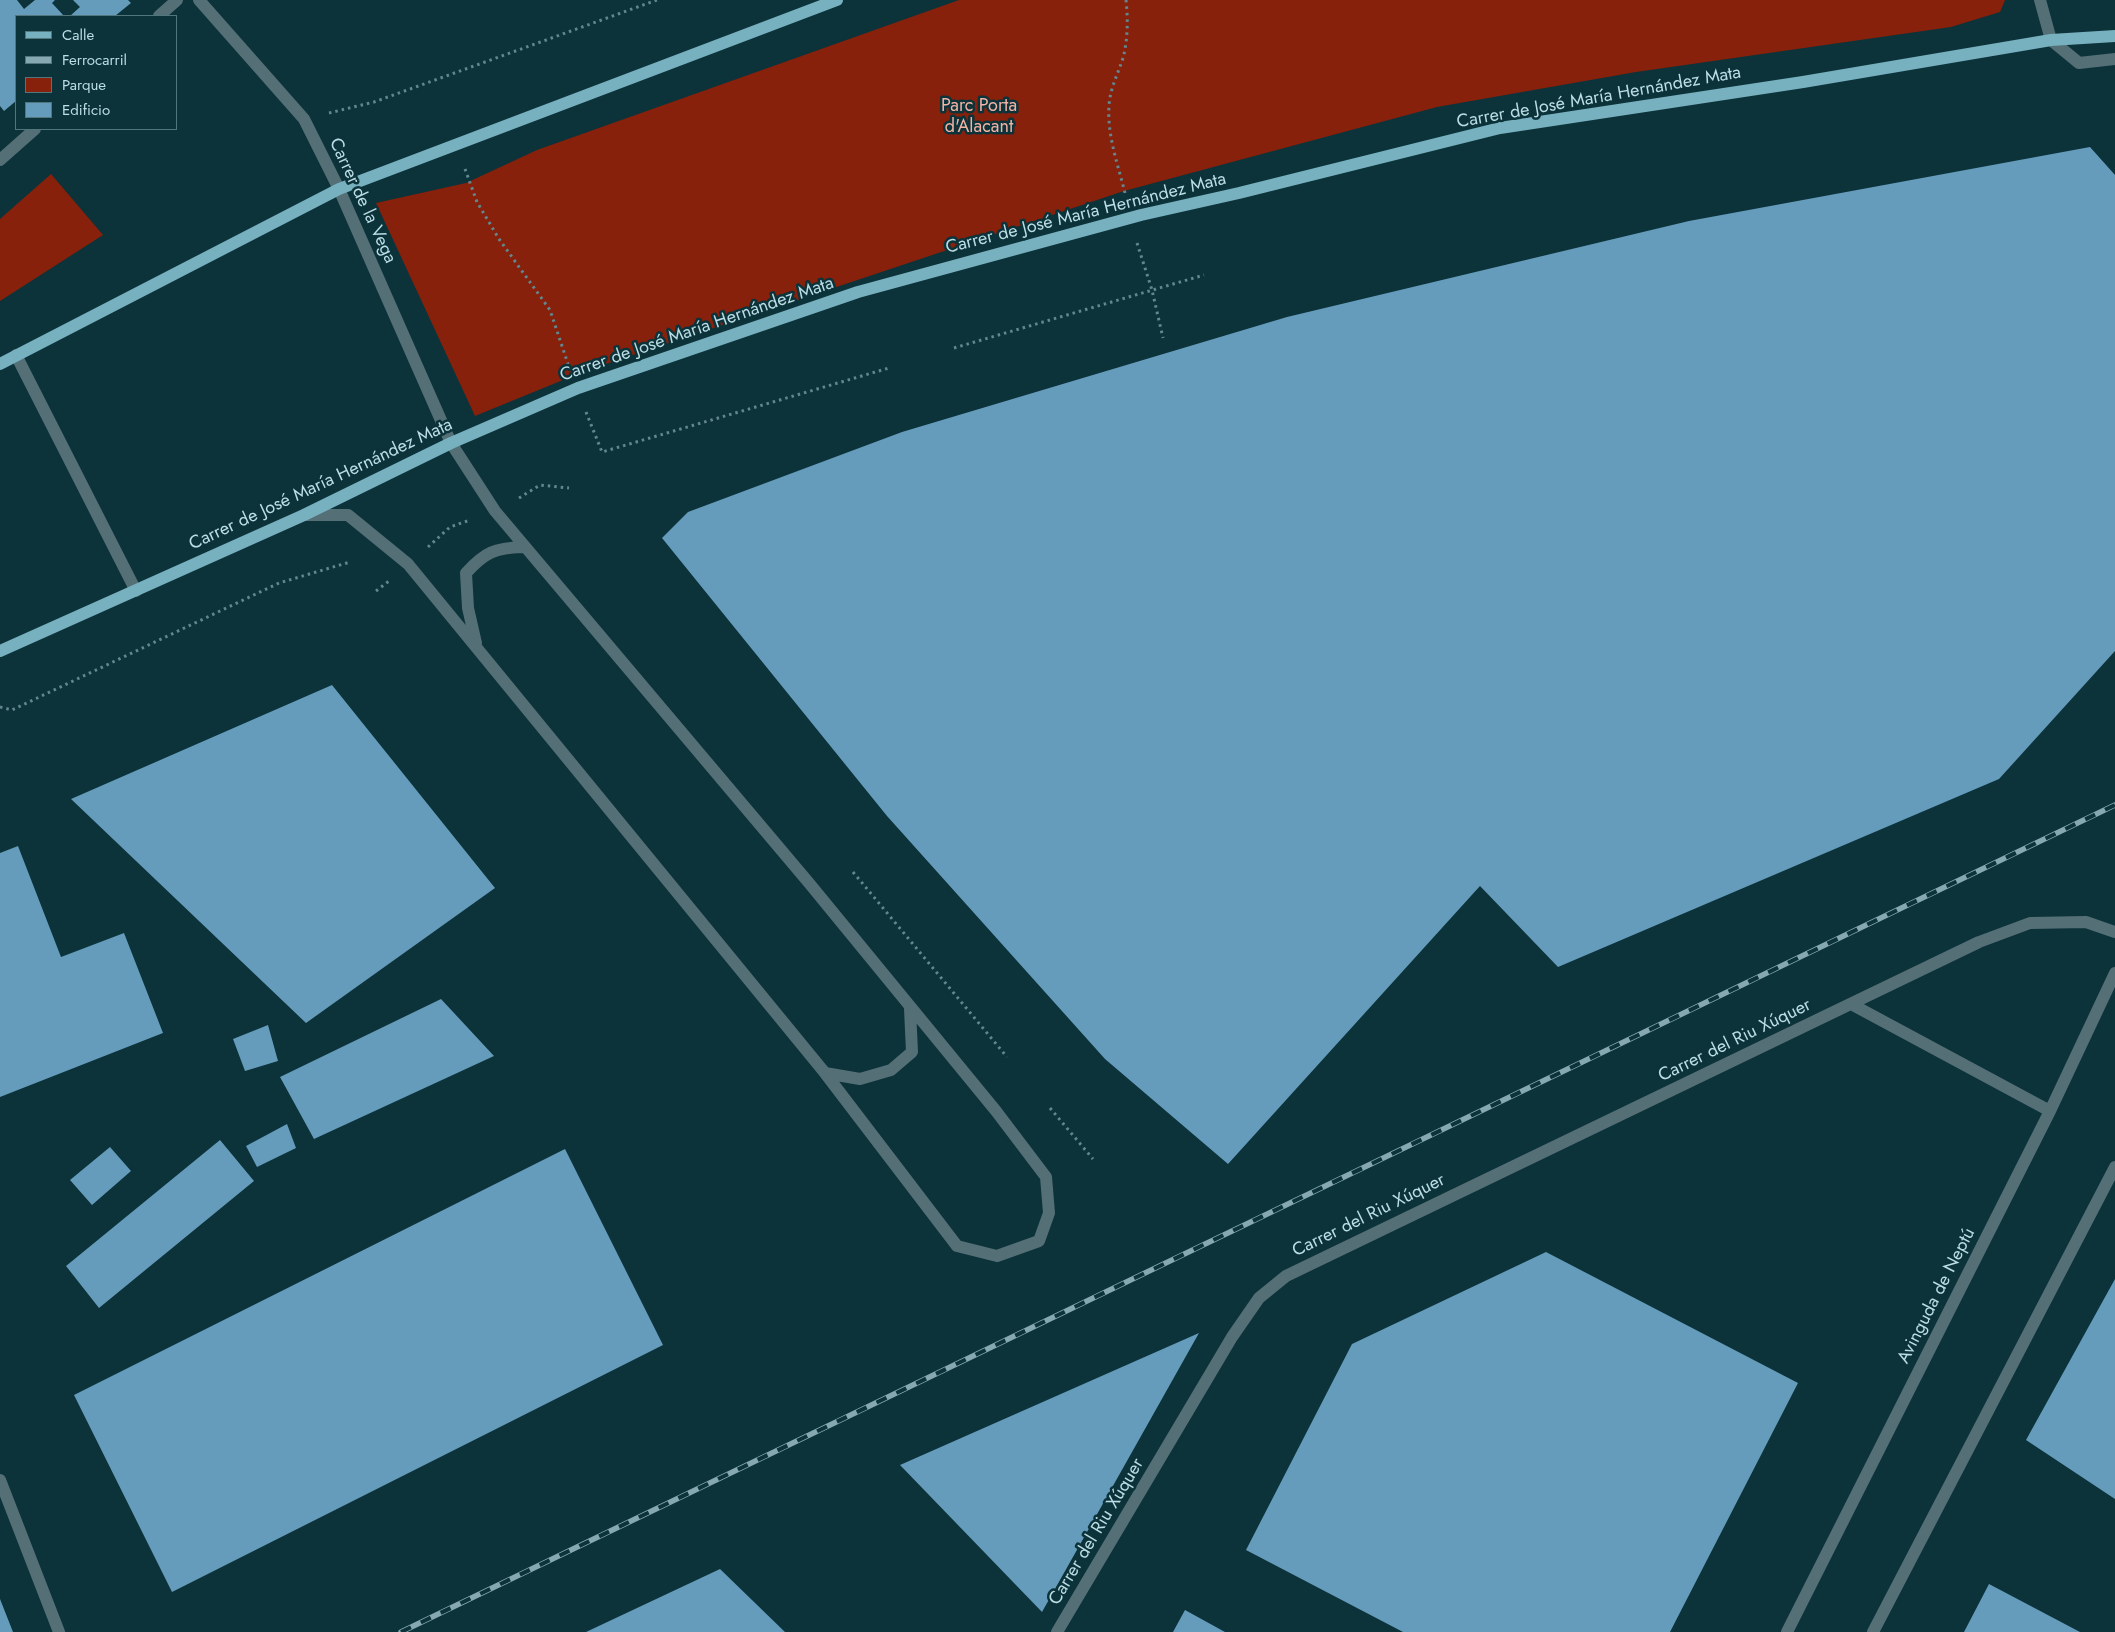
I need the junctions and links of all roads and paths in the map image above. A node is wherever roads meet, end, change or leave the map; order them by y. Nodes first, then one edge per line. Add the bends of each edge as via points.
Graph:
1 (176, 0) edge
2 (200, 0) edge
3 (656, 0) edge
4 (837, 0) edge
5 (1126, 0) edge
6 (2040, 0) edge
7 (160, 15) edge
8 (2115, 36) edge
9 (2051, 40) junction
10 (2115, 59) edge
11 (304, 119) junction
12 (34, 130) edge
13 (1, 157) edge
14 (466, 169) dead end
15 (339, 190) junction
16 (1129, 218) junction
17 (1204, 275) dead end
18 (1152, 290) junction
19 (1164, 338) dead end
20 (954, 348) dead end
21 (16, 355) junction
22 (0, 364) edge
23 (889, 368) dead end
24 (578, 388) junction
25 (451, 443) junction
26 (570, 488) dead end
27 (514, 500) dead end
28 (304, 515) junction
29 (473, 519) dead end
30 (523, 546) junction
31 (424, 550) dead end
32 (350, 562) dead end
33 (392, 578) dead end
34 (136, 590) junction
35 (376, 592) dead end
36 (477, 647) junction
37 (0, 651) edge
38 (0, 708) edge
39 (853, 872) dead end
40 (2115, 932) edge
41 (2115, 973) edge
42 (1851, 1004) junction
43 (910, 1009) junction
44 (1007, 1057) dead end
45 (825, 1073) junction
46 (1050, 1108) dead end
47 (2050, 1110) junction
48 (1093, 1159) dead end
49 (2115, 1167) edge
50 (0, 1480) edge
51 (59, 1632) edge
52 (1057, 1632) edge
53 (1787, 1632) edge
54 (1872, 1632) edge

1 - 7 street
2 - 11 street, Carrer de la Vega
3 - 11 path via 374,102
4 - 15 main road
5 - 16 path via 1128,20 1123,56 1113,82 1109,106 1112,142
6 - 9 street
8 - 9 main road, Carrer de José María Hernández Mata
9 - 10 street via 2079,63
9 - 16 main road, Carrer de José María Hernández Mata via 1804,82 1500,128
11 - 15 street, Carrer de la Vega
12 - 13 street
14 - 24 path via 477,202 494,231 550,310
15 - 21 main road
15 - 25 street, Carrer de la Vega
16 - 18 path
16 - 24 main road, Carrer de José María Hernández Mata via 858,292
17 - 18 path
18 - 19 path
18 - 20 path
21 - 22 main road
21 - 34 street
23 - 24 path via 602,452
24 - 25 main road, Carrer de José María Hernández Mata
25 - 28 main road, Carrer de José María Hernández Mata
25 - 30 street, Carrer de la Vega via 495,511
26 - 27 path via 540,485
28 - 34 main road, Carrer de José María Hernández Mata
28 - 36 street, Carrer de la Vega via 348,515 408,564
29 - 31 path via 450,526
30 - 36 street via 502,548 481,556 466,573 468,608
30 - 43 street, Carrer de la Vega via 803,876
32 - 38 path via 279,583 12,710
33 - 35 path
34 - 37 main road, Carrer de José María Hernández Mata
36 - 45 street, Carrer de la Vega
39 - 44 path
40 - 42 street, Carrer del Riu Xúquer via 2086,922 2030,923 1979,942
41 - 47 street, Avinguda de Neptú
42 - 47 street
42 - 52 street, Carrer del Riu Xúquer via 1286,1276 1259,1298 1232,1337
43 - 45 street via 912,1052 891,1070 860,1079
43 - 45 street, Carrer de la Vega via 996,1111 1046,1177 1050,1213 1039,1241 997,1256 957,1246
46 - 48 path
47 - 53 street, Avinguda de Neptú
49 - 54 street
50 - 51 street

